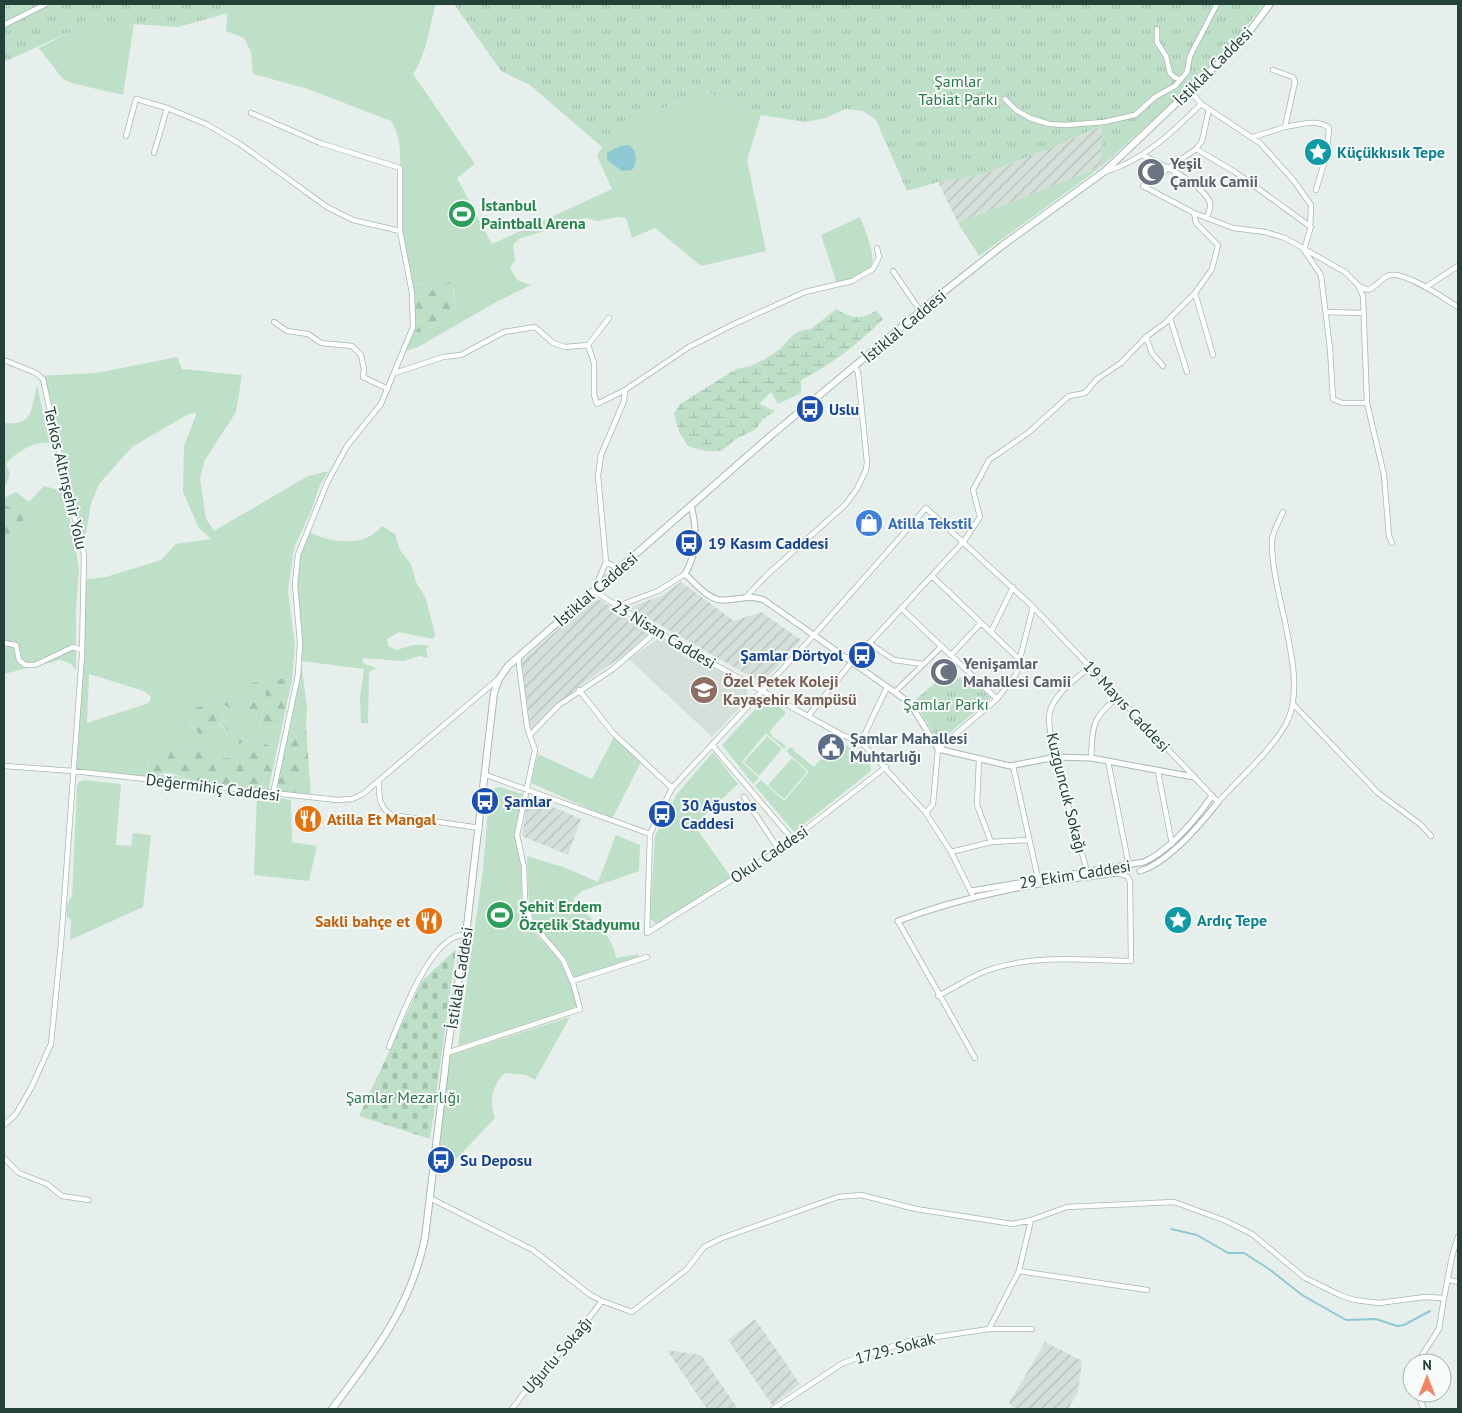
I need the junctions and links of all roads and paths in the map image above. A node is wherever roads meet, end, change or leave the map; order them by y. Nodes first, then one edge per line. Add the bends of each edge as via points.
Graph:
1 (46, 4) edge
2 (1216, 4) edge
3 (1270, 4) edge
4 (4, 25) edge
5 (1157, 29) dead end
6 (1273, 70) dead end
7 (1181, 80) junction
8 (1190, 90) junction
9 (1005, 99) dead end
10 (1201, 104) junction
11 (167, 108) junction
12 (1209, 108) junction
13 (251, 114) dead end
14 (1285, 128) junction
15 (126, 136) dead end
16 (1252, 137) junction
17 (1196, 149) junction
18 (154, 154) dead end
19 (1142, 155) junction
20 (1172, 168) junction
21 (1105, 172) junction
22 (1316, 190) dead end
23 (1194, 213) junction
24 (1206, 218) junction
25 (1311, 226) junction
26 (400, 230) junction
27 (877, 248) dead end
28 (1304, 250) junction
29 (1458, 266) edge
30 (893, 271) dead end
31 (1358, 285) junction
32 (1426, 287) junction
33 (1195, 293) junction
34 (1458, 307) edge
35 (922, 312) junction
36 (1326, 312) junction
37 (1364, 312) junction
38 (609, 318) dead end
39 (1170, 318) junction
40 (274, 322) dead end
41 (1146, 337) junction
42 (588, 346) junction
43 (1213, 355) dead end
44 (4, 360) edge
45 (1163, 366) dead end
46 (855, 367) junction
47 (1187, 372) dead end
48 (395, 373) junction
49 (388, 389) junction
50 (625, 390) junction
51 (1368, 403) junction
52 (691, 505) junction
53 (1283, 512) dead end
54 (964, 541) junction
55 (1392, 543) dead end
56 (606, 562) junction
57 (619, 569) junction
58 (685, 574) junction
59 (932, 576) junction
60 (1013, 587) junction
61 (594, 591) junction
62 (746, 597) junction
63 (618, 606) junction
64 (1033, 607) junction
65 (902, 608) junction
66 (981, 622) junction
67 (657, 632) junction
68 (991, 632) junction
69 (814, 635) junction
70 (4, 643) edge
71 (869, 643) junction
72 (942, 646) junction
73 (82, 650) junction
74 (951, 655) junction
75 (518, 656) junction
76 (1021, 661) junction
77 (851, 662) junction
78 (923, 664) junction
79 (1091, 666) junction
80 (499, 679) junction
81 (887, 687) junction
82 (579, 690) junction
83 (762, 692) junction
84 (895, 692) junction
85 (1118, 697) junction
86 (996, 699) junction
87 (1293, 704) junction
88 (808, 716) junction
89 (530, 736) junction
90 (861, 742) junction
91 (712, 745) junction
92 (938, 749) junction
93 (1056, 757) junction
94 (1092, 758) junction
95 (979, 759) junction
96 (1108, 761) junction
97 (4, 766) edge
98 (1013, 766) junction
99 (886, 767) junction
100 (73, 771) junction
101 (1158, 772) junction
102 (486, 775) junction
103 (1194, 777) junction
104 (379, 781) junction
105 (672, 788) junction
106 (527, 791) junction
107 (273, 794) junction
108 (1212, 796) junction
109 (744, 797) dead end
110 (1218, 802) junction
111 (926, 813) junction
112 (480, 828) junction
113 (650, 834) junction
114 (1431, 836) dead end
115 (793, 840) junction
116 (1028, 840) junction
117 (990, 842) junction
118 (1171, 843) junction
119 (779, 850) junction
120 (1174, 850) junction
121 (951, 852) junction
122 (1129, 866) junction
123 (1140, 871) dead end
124 (1087, 874) junction
125 (1118, 874) joint
126 (1038, 882) junction
127 (971, 891) junction
128 (972, 897) junction
129 (898, 921) joint
130 (466, 935) junction
131 (647, 957) dead end
132 (572, 981) junction
133 (938, 996) junction
134 (389, 1047) dead end
135 (447, 1053) junction
136 (975, 1058) dead end
137 (4, 1125) edge
138 (4, 1158) edge
139 (430, 1198) junction
140 (89, 1200) dead end
141 (1031, 1220) junction
142 (1458, 1237) edge
143 (1019, 1272) junction
144 (1449, 1280) junction
145 (1457, 1282) edge
146 (1147, 1290) dead end
147 (1444, 1298) junction
148 (602, 1301) junction
149 (989, 1329) junction
150 (1032, 1329) dead end
151 (1423, 1353) edge
152 (332, 1409) edge
153 (512, 1409) edge
154 (773, 1409) edge

1 - 4 street
2 - 7 street
3 - 8 main road, İstiklal Caddesi via 1246,36
5 - 7 street via 1157,42 1166,56 1170,73
6 - 14 street via 1293,77 1295,82
7 - 9 street via 1135,115 1104,122 1048,124 1016,110
8 - 10 street
8 - 21 main road, İstiklal Caddesi
10 - 12 street
10 - 19 street
11 - 15 street via 136,99
11 - 18 street
11 - 26 street via 206,124 240,144 326,207 354,220
12 - 16 street
12 - 17 street via 1202,141
13 - 26 street via 320,144 400,168
14 - 16 street
14 - 22 street via 1312,123 1324,124 1328,128 1327,153
16 - 25 street via 1294,180 1311,205
17 - 20 street
17 - 25 street via 1235,172
19 - 20 street
19 - 21 street
20 - 23 street via 1143,186
20 - 24 street via 1209,201
21 - 35 main road, İstiklal Caddesi via 1004,245
23 - 24 street
23 - 33 street via 1196,224 1218,245 1212,269
24 - 28 street via 1233,228 1285,238
25 - 28 street
26 - 48 street via 412,293 413,327
27 - 50 street via 879,257 875,267 852,281 805,292 732,325 689,347
28 - 31 street via 1345,272
28 - 36 street via 1321,276
29 - 32 street
30 - 35 street
31 - 32 street via 1368,290 1388,275 1398,275
31 - 37 street
32 - 34 street
33 - 39 street
33 - 43 street
35 - 46 main road, İstiklal Caddesi
36 - 37 street
36 - 51 street via 1333,399 1342,403
37 - 51 street
38 - 42 street
39 - 41 street
39 - 47 street
40 - 49 street via 287,331 308,334 321,343 352,346 361,355 363,377
41 - 45 street via 1152,353
41 - 54 street via 1085,393 1069,396 1028,434 989,460 973,490 980,517
42 - 48 street via 553,343 540,330 527,328 504,332 460,355 435,359
42 - 50 street via 594,364 597,404
44 - 73 street, Terkos Altınşehir Yolu via 36,373 42,379 84,555
46 - 52 main road, İstiklal Caddesi
46 - 62 street via 866,470 852,498
48 - 49 street
49 - 107 street via 381,404 347,446 327,483 298,554 295,584 300,642 298,675
50 - 56 street via 624,401 601,455 598,476
51 - 55 street via 1384,475
52 - 57 main road, İstiklal Caddesi
52 - 58 street via 695,544
53 - 87 street via 1272,540 1291,660
54 - 59 street
54 - 60 street, 19 Mayıs Caddesi
54 - 69 street, 19 Mayıs Caddesi via 926,508
56 - 57 street
56 - 61 street
57 - 61 main road, İstiklal Caddesi
58 - 62 street via 713,598 730,600
58 - 63 street via 658,591
59 - 65 street
59 - 66 street
60 - 64 street, 19 Mayıs Caddesi
60 - 68 street
61 - 63 street, 23 Nisan Caddesi
61 - 75 main road, İstiklal Caddesi
62 - 69 street via 764,600
63 - 67 street, 23 Nisan Caddesi
64 - 76 street
64 - 79 street, 19 Mayıs Caddesi
65 - 71 street
65 - 72 street
66 - 68 street
66 - 74 street
67 - 82 street via 613,670
67 - 83 street, 23 Nisan Caddesi
68 - 76 street
69 - 77 street
69 - 83 street
70 - 73 street via 16,645 19,660 25,666 35,665 73,647
71 - 77 street
71 - 78 street via 894,660
72 - 74 street
72 - 78 street
73 - 100 street, Terkos Altınşehir Yolu
74 - 86 street
75 - 80 main road, İstiklal Caddesi
75 - 89 street
76 - 86 street via 1016,674
77 - 81 street
77 - 88 street
78 - 84 street
79 - 85 street, 19 Mayıs Caddesi
79 - 93 street, Kuzguncuk Sokağı via 1061,694 1050,712
80 - 102 main road, İstiklal Caddesi via 494,693
80 - 104 street, Değermihiç Caddesi
81 - 84 street
81 - 90 street
82 - 89 street via 560,704
82 - 105 street via 613,732
83 - 88 street, 23 Nisan Caddesi
83 - 91 street
84 - 92 street via 914,708
85 - 94 street via 1097,718
85 - 103 street, 19 Mayıs Caddesi
86 - 92 street
87 - 110 street via 1286,724 1275,739
87 - 114 street via 1378,793
88 - 90 street, 23 Nisan Caddesi
89 - 106 street via 534,756
90 - 99 street, 23 Nisan Caddesi
91 - 105 street
91 - 115 street
92 - 95 street
92 - 111 street via 933,804
93 - 94 street
93 - 98 street
93 - 124 street, Kuzguncuk Sokağı
94 - 96 street
95 - 98 street
95 - 117 street via 977,805
96 - 101 street
96 - 122 street
97 - 100 street, Değermihiç Caddesi
98 - 116 street
99 - 111 street, 23 Nisan Caddesi
99 - 115 street, Okul Caddesi
100 - 107 street, Değermihiç Caddesi
100 - 137 street, Terkos Altınşehir Yolu via 51,1044 20,1108
101 - 103 street
101 - 118 street
102 - 106 street
102 - 112 main road, İstiklal Caddesi
103 - 108 street, 19 Mayıs Caddesi
104 - 107 street, Değermihiç Caddesi via 363,794 344,801
104 - 112 street via 380,801 392,815
105 - 113 street
106 - 113 street
106 - 132 street via 518,835 527,912 538,932 562,960
108 - 110 street, 19 Mayıs Caddesi
108 - 118 street, 29 Ekim Caddesi
109 - 119 street
110 - 120 street, 29 Ekim Caddesi
111 - 121 street, 23 Nisan Caddesi
112 - 130 main road, İstiklal Caddesi
113 - 119 street, Okul Caddesi via 647,933
115 - 119 street, Okul Caddesi
116 - 117 street
116 - 126 street
117 - 121 street
118 - 120 street
118 - 122 street, 29 Ekim Caddesi via 1150,859
120 - 123 street, 29 Ekim Caddesi via 1160,862
121 - 127 street, 23 Nisan Caddesi
122 - 124 street, 29 Ekim Caddesi
124 - 125 street, 29 Ekim Caddesi
124 - 126 street, 29 Ekim Caddesi
125 - 133 street via 1126,876 1130,882 1131,961 1065,959 1024,962 985,972
126 - 127 street, 29 Ekim Caddesi
126 - 128 street, 29 Ekim Caddesi
127 - 128 street, 23 Nisan Caddesi
128 - 129 street, 29 Ekim Caddesi
129 - 133 street
130 - 134 street via 456,936 427,964 413,988
130 - 135 main road, İstiklal Caddesi
131 - 132 street
132 - 135 street via 580,1009
133 - 136 street
135 - 139 main road, İstiklal Caddesi
138 - 140 street via 19,1173 47,1184 62,1196
139 - 148 street via 533,1250 574,1284
139 - 152 main road, İstiklal Caddesi via 425,1238 413,1285 376,1350
141 - 143 street
141 - 147 street via 1067,1207 1174,1202 1252,1234 1305,1278 1342,1296 1379,1303 1419,1297
141 - 148 street via 1013,1224 994,1222 916,1209 861,1195 838,1197 704,1247 687,1269 632,1312
142 - 144 street
143 - 146 street
143 - 149 street
144 - 145 street
144 - 147 street
147 - 151 street via 1439,1329
148 - 153 street, Uğurlu Sokağı via 587,1323 532,1381
149 - 150 street, 1729. Sokak
149 - 154 street, 1729. Sokak via 909,1341 843,1363

